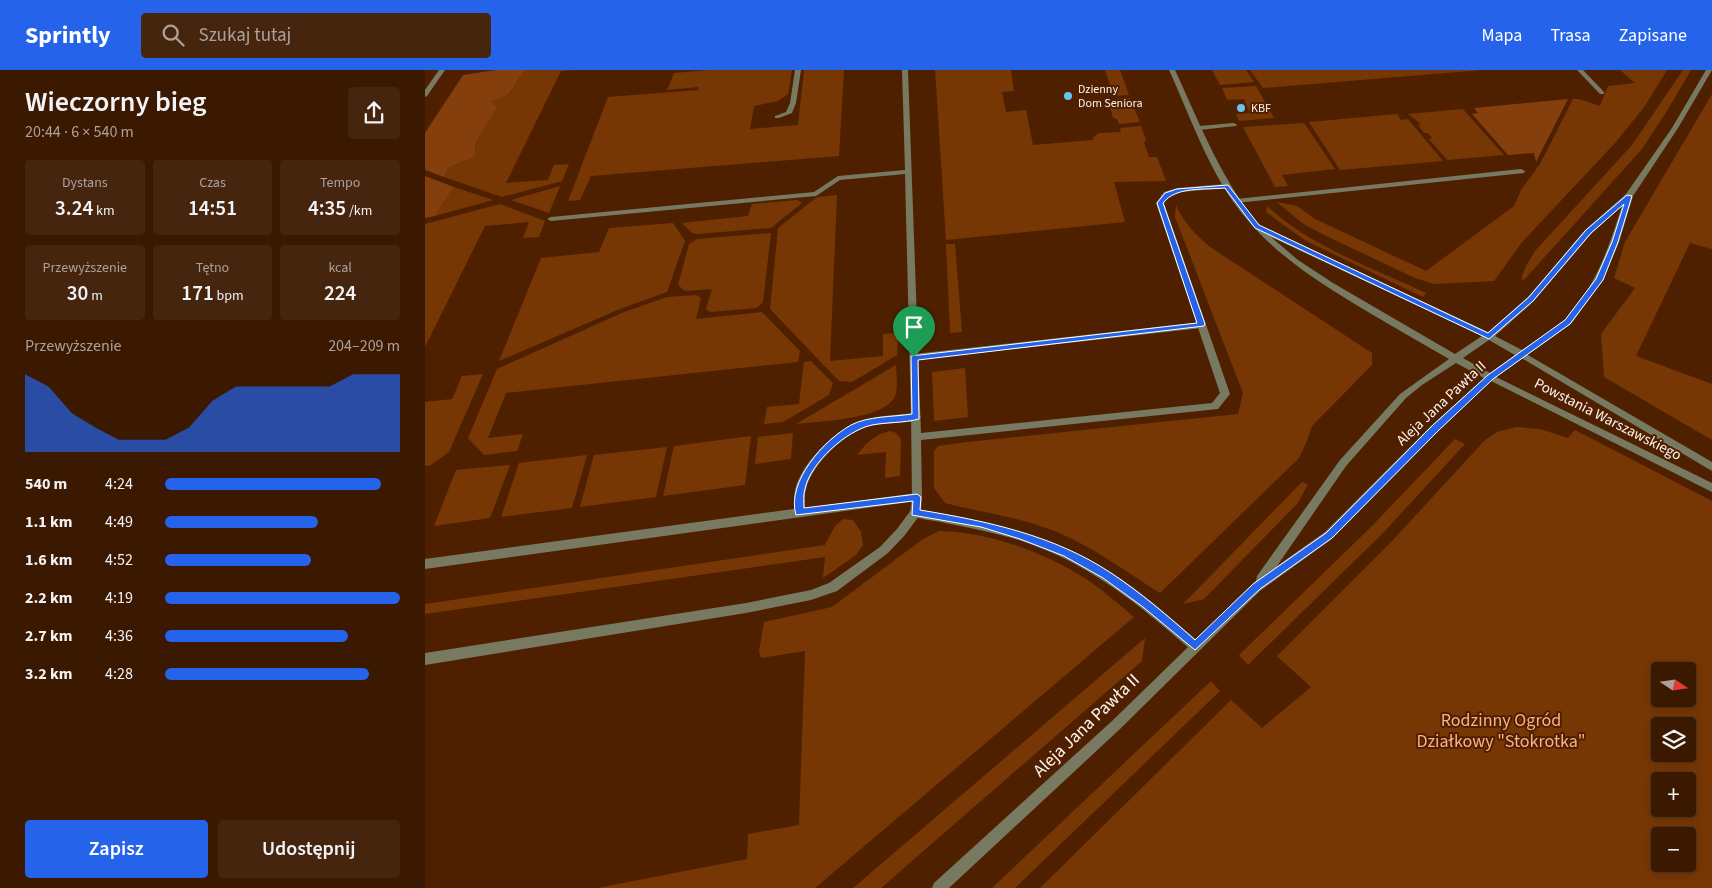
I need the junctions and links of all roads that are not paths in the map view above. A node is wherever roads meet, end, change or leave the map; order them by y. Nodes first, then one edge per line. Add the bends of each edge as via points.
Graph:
1 (443, 70) edge
2 (798, 70) edge
3 (905, 70) edge
4 (1172, 70) edge
5 (1580, 70) edge
6 (1709, 70) edge
7 (1602, 93) dead end
8 (425, 95) edge
9 (777, 117) dead end
10 (1234, 125) dead end
11 (1199, 128) junction
12 (1521, 171) dead end
13 (908, 172) junction
14 (1226, 186) junction
15 (1629, 196) junction
16 (1236, 201) junction
17 (551, 219) dead end
18 (1257, 227) junction
19 (1202, 324) junction
20 (1489, 336) junction
21 (1521, 354) junction
22 (914, 357) junction
23 (1455, 358) junction
24 (1490, 377) junction
25 (916, 417) junction
26 (916, 437) junction
27 (1712, 467) edge
28 (1712, 488) edge
29 (917, 497) junction
30 (915, 512) junction
31 (799, 513) junction
32 (425, 564) edge
33 (1256, 586) junction
34 (1195, 646) junction
35 (425, 659) edge
36 (939, 888) edge

1 - 8 street
2 - 9 street via 789,113
3 - 13 street
4 - 11 street, Powstania Warszawskiego
5 - 7 street
6 - 15 street, Aleja Jana Pawła II
10 - 11 street
11 - 14 street, Powstania Warszawskiego
12 - 16 street
13 - 17 street via 837,178 816,194
13 - 22 street
14 - 16 street, Powstania Warszawskiego
14 - 19 street via 1179,190 1167,194 1160,203
15 - 20 street, Aleja Jana Pawła II via 1589,232 1531,299
15 - 21 street, Aleja Jana Pawła II via 1599,280 1568,322
16 - 18 street, Powstania Warszawskiego
18 - 20 street, Powstania Warszawskiego
18 - 23 street, Powstania Warszawskiego via 1282,253 1309,273
19 - 22 street
19 - 26 street via 1225,394 1215,406
20 - 21 street, Powstania Warszawskiego
20 - 23 street, Aleja Jana Pawła II
21 - 24 street, Aleja Jana Pawła II
21 - 27 street, Powstania Warszawskiego
22 - 25 street
23 - 24 street, Powstania Warszawskiego
23 - 33 street, Aleja Jana Pawła II via 1403,396 1343,463
24 - 28 street, Powstania Warszawskiego
24 - 33 street, Aleja Jana Pawła II via 1329,535
25 - 26 street
25 - 31 street via 854,427 824,451 808,472 801,489
26 - 29 street
29 - 30 street
29 - 31 street
30 - 34 street via 981,524 1067,553 1147,604
30 - 35 street via 901,532 877,555 833,588 811,595
31 - 32 street
33 - 34 street, Aleja Jana Pawła II
34 - 36 street, Aleja Jana Pawła II via 1116,725

